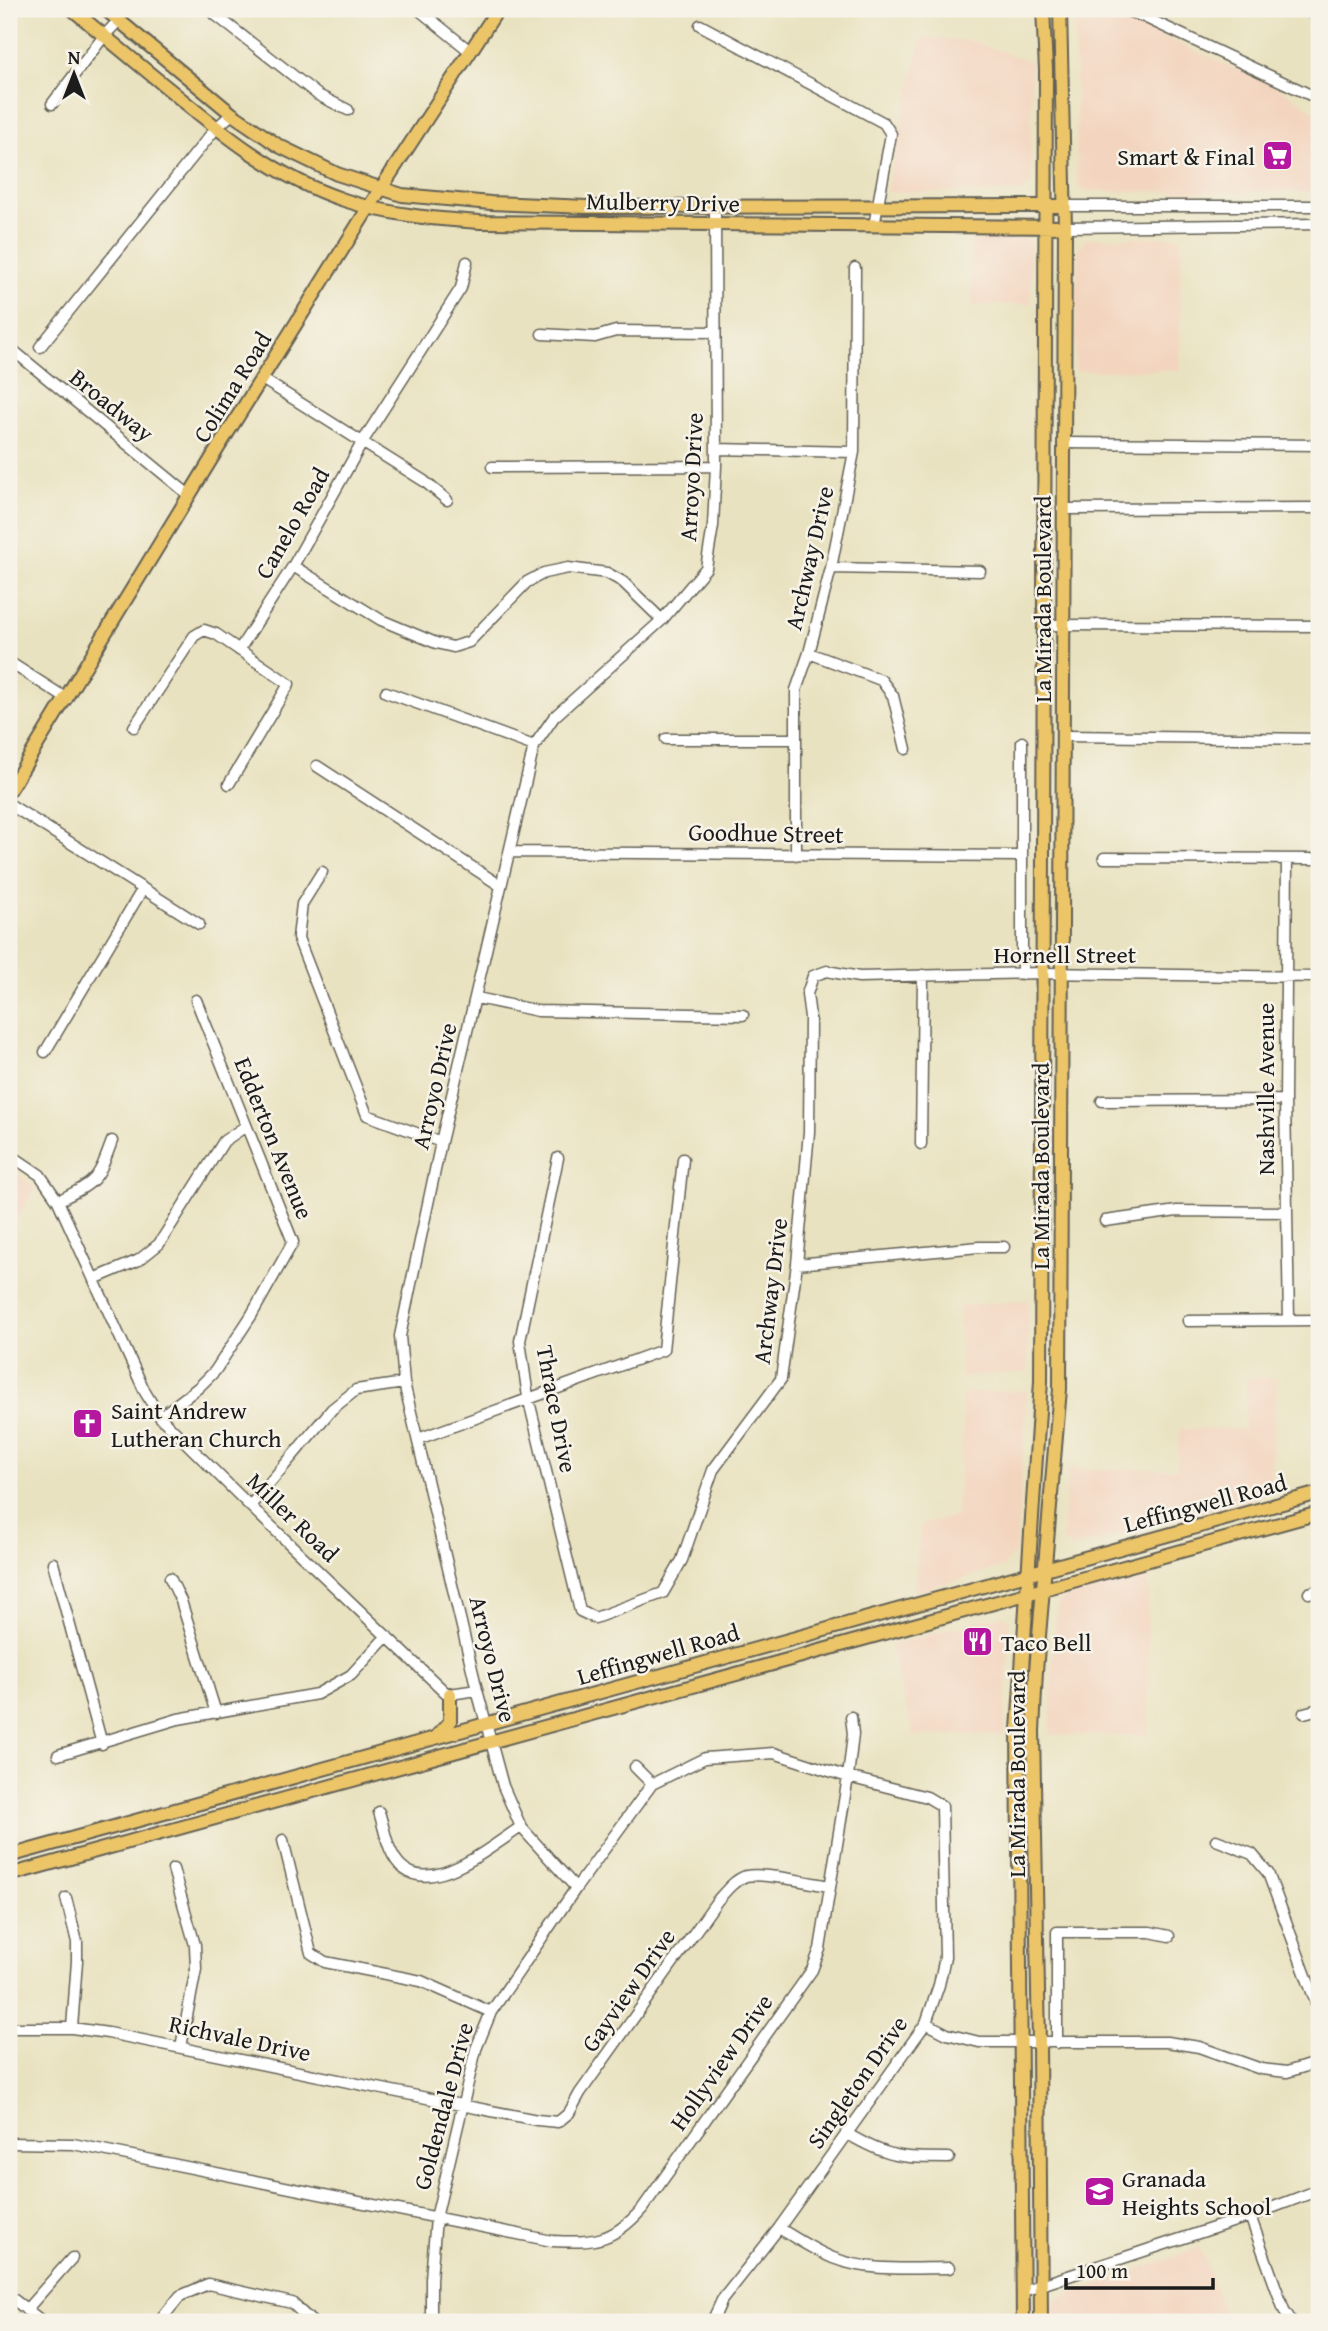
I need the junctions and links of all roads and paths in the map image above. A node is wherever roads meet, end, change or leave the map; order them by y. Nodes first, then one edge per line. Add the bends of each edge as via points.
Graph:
1 (72, 9) edge
2 (106, 9) edge
3 (208, 9) edge
4 (418, 9) edge
5 (498, 9) edge
6 (1043, 9) edge
7 (1060, 9) edge
8 (1122, 9) edge
9 (120, 20) junction
10 (700, 25) dead end
11 (104, 36) junction
12 (471, 52) junction
13 (1319, 99) edge
14 (52, 104) dead end
15 (348, 110) dead end
16 (232, 114) junction
17 (216, 128) junction
18 (381, 190) junction
19 (715, 205) junction
20 (878, 206) junction
21 (1045, 206) junction
22 (1064, 206) junction
23 (1319, 206) edge
24 (369, 207) junction
25 (716, 224) junction
26 (1319, 224) edge
27 (874, 226) junction
28 (1044, 227) junction
29 (1065, 227) junction
30 (467, 262) dead end
31 (855, 268) dead end
32 (715, 332) junction
33 (542, 334) dead end
34 (9, 347) edge
35 (40, 347) dead end
36 (262, 379) junction
37 (363, 441) junction
38 (1063, 443) junction
39 (1319, 445) edge
40 (716, 449) junction
41 (854, 452) junction
42 (716, 466) junction
43 (492, 467) dead end
44 (189, 495) junction
45 (447, 500) dead end
46 (1319, 508) edge
47 (1062, 509) junction
48 (293, 566) junction
49 (831, 568) junction
50 (980, 571) dead end
51 (662, 620) junction
52 (1043, 625) junction
53 (1063, 625) junction
54 (1319, 626) edge
55 (239, 650) junction
56 (809, 653) junction
57 (9, 662) edge
58 (386, 692) dead end
59 (67, 699) junction
60 (134, 727) dead end
61 (1063, 736) junction
62 (666, 739) dead end
63 (795, 739) junction
64 (1319, 739) edge
65 (1021, 742) dead end
66 (534, 746) junction
67 (906, 749) dead end
68 (317, 766) dead end
69 (229, 784) dead end
70 (9, 791) edge
71 (9, 803) edge
72 (509, 852) junction
73 (796, 855) junction
74 (1021, 856) junction
75 (1104, 858) dead end
76 (1287, 859) junction
77 (1319, 859) edge
78 (322, 872) dead end
79 (501, 886) junction
80 (142, 890) junction
81 (199, 924) dead end
82 (1043, 973) junction
83 (1022, 974) junction
84 (1062, 974) junction
85 (923, 975) junction
86 (813, 976) joint
87 (1287, 977) junction
88 (1319, 977) edge
89 (477, 998) junction
90 (197, 1000) dead end
91 (743, 1015) dead end
92 (45, 1052) dead end
93 (1285, 1100) junction
94 (1102, 1101) dead end
95 (246, 1126) junction
96 (112, 1141) dead end
97 (441, 1142) junction
98 (921, 1144) dead end
99 (9, 1154) edge
100 (558, 1158) dead end
101 (683, 1159) dead end
102 (58, 1201) junction
103 (1286, 1212) junction
104 (1105, 1221) dead end
105 (1004, 1247) dead end
106 (797, 1264) junction
107 (94, 1279) junction
108 (1289, 1320) junction
109 (1319, 1320) edge
110 (1188, 1321) dead end
111 (404, 1383) junction
112 (528, 1397) junction
113 (160, 1417) junction
114 (418, 1439) junction
115 (1319, 1493) edge
116 (250, 1506) junction
117 (1319, 1513) edge
118 (53, 1563) dead end
119 (1045, 1569) junction
120 (1028, 1573) junction
121 (170, 1578) dead end
122 (1044, 1588) junction
123 (1026, 1593) junction
124 (595, 1618) joint
125 (387, 1636) junction
126 (477, 1690) junction
127 (450, 1694) junction
128 (1319, 1709) edge
129 (216, 1713) junction
130 (1304, 1713) dead end
131 (851, 1717) dead end
132 (487, 1724) junction
133 (435, 1738) junction
134 (492, 1741) junction
135 (103, 1744) junction
136 (58, 1755) dead end
137 (635, 1767) dead end
138 (848, 1777) junction
139 (652, 1784) junction
140 (379, 1812) dead end
141 (521, 1827) junction
142 (283, 1840) dead end
143 (1216, 1840) dead end
144 (9, 1856) edge
145 (173, 1869) dead end
146 (9, 1875) edge
147 (829, 1886) junction
148 (576, 1888) junction
149 (66, 1898) dead end
150 (1170, 1936) dead end
151 (1319, 2011) edge
152 (491, 2012) junction
153 (926, 2023) junction
154 (9, 2028) edge
155 (72, 2028) junction
156 (1021, 2042) junction
157 (1040, 2042) junction
158 (1057, 2043) junction
159 (181, 2047) junction
160 (1319, 2063) edge
161 (461, 2105) junction
162 (846, 2133) junction
163 (9, 2144) edge
164 (949, 2158) dead end
165 (1319, 2190) edge
166 (1250, 2216) junction
167 (436, 2218) junction
168 (779, 2228) junction
169 (72, 2258) dead end
170 (949, 2268) dead end
171 (1041, 2285) junction
172 (1023, 2291) junction
173 (9, 2296) edge
174 (26, 2310) junction
175 (43, 2322) edge
176 (159, 2322) edge
177 (312, 2322) edge
178 (431, 2322) edge
179 (712, 2322) edge
180 (1023, 2322) edge
181 (1041, 2322) edge
182 (1292, 2322) edge

1 - 11 main road, Mulberry Drive
2 - 9 main road, Mulberry Drive
3 - 15 street via 318,95
4 - 12 street
5 - 12 main road, Colima Road
6 - 21 main road, La Mirada Boulevard
7 - 22 main road, La Mirada Boulevard
8 - 13 street
9 - 11 street
9 - 16 main road, Mulberry Drive
10 - 20 street via 884,123 891,134
11 - 14 street
11 - 17 main road, Mulberry Drive
12 - 18 main road, Colima Road
16 - 17 street
16 - 18 main road, Mulberry Drive via 279,146
17 - 24 main road, Mulberry Drive via 286,175
17 - 35 street
18 - 19 main road, Mulberry Drive via 491,203
18 - 24 main road, Colima Road
19 - 20 main road, Mulberry Drive
19 - 25 street, Arroyo Drive
20 - 21 main road, Mulberry Drive
20 - 27 street
21 - 22 main road, Mulberry Drive
21 - 28 main road, La Mirada Boulevard
22 - 23 street, Mulberry Drive
22 - 29 main road, La Mirada Boulevard
24 - 25 main road, Mulberry Drive via 433,219
24 - 36 main road, Colima Road
25 - 27 main road, Mulberry Drive
25 - 32 street, Arroyo Drive
26 - 29 street, Mulberry Drive
27 - 28 main road, Mulberry Drive
28 - 29 main road, Mulberry Drive
28 - 52 main road, La Mirada Boulevard
29 - 38 main road, La Mirada Boulevard
30 - 37 street, Canelo Road via 461,288
31 - 41 street, Archway Drive
32 - 33 street via 617,331 595,337
32 - 40 street, Arroyo Drive
34 - 44 street, Broadway
36 - 37 street
36 - 44 main road, Colima Road
37 - 45 street
37 - 48 street, Canelo Road
38 - 39 street
38 - 47 main road, La Mirada Boulevard
40 - 41 street
40 - 42 street, Arroyo Drive
41 - 49 street, Archway Drive
42 - 43 street
42 - 51 street, Arroyo Drive via 706,568
44 - 59 main road, Colima Road
46 - 47 street
47 - 53 main road, La Mirada Boulevard
48 - 51 street via 381,620 453,647 469,642 527,582 568,568 607,573
48 - 55 street, Canelo Road
49 - 50 street
49 - 56 street, Archway Drive
51 - 66 street, Arroyo Drive via 554,717
52 - 53 street
52 - 82 main road, La Mirada Boulevard
53 - 54 street
53 - 61 main road, La Mirada Boulevard
55 - 60 street via 204,630 194,636
55 - 69 street via 289,684
56 - 63 street, Archway Drive via 796,690
56 - 67 street via 881,680 893,696
57 - 59 street
58 - 66 street
59 - 70 main road, Colima Road
61 - 64 street
61 - 84 main road, La Mirada Boulevard
62 - 63 street
63 - 73 street, Archway Drive
65 - 74 street
66 - 72 street, Arroyo Drive
68 - 79 street
71 - 80 street
72 - 73 street, Goodhue Street
72 - 79 street, Arroyo Drive
73 - 74 street, Goodhue Street
74 - 83 street
75 - 76 street
76 - 77 street
76 - 87 street, Nashville Avenue
78 - 97 street via 302,904 298,938 366,1115
79 - 89 street, Arroyo Drive
80 - 81 street
80 - 92 street
82 - 83 street, Hornell Street
82 - 84 street, Hornell Street
82 - 120 main road, La Mirada Boulevard via 1041,1381
83 - 85 street, Hornell Street
84 - 87 street, Hornell Street
84 - 119 main road, La Mirada Boulevard via 1060,1389
85 - 86 street, Hornell Street via 859,976 827,971
85 - 98 street
86 - 106 street, Archway Drive via 807,994 809,1132
87 - 88 street, Hornell Street
87 - 93 street, Nashville Avenue
89 - 91 street via 538,1011
89 - 97 street, Arroyo Drive
90 - 95 street, Edderton Avenue
93 - 94 street
93 - 103 street, Nashville Avenue
95 - 107 street via 224,1141 159,1244 139,1260
95 - 113 street, Edderton Avenue via 293,1242 215,1371
96 - 102 street via 91,1184
97 - 111 street, Arroyo Drive via 400,1336
99 - 102 street, Miller Road via 40,1175
100 - 112 street, Thrace Drive via 520,1341
101 - 112 street via 663,1350
102 - 107 street, Miller Road
103 - 104 street via 1177,1212
103 - 108 street, Nashville Avenue
105 - 106 street
106 - 124 street, Archway Drive via 781,1378 713,1470 682,1560 663,1593
107 - 113 street, Miller Road
108 - 109 street
108 - 110 street
111 - 114 street, Arroyo Drive
111 - 116 street via 356,1390 348,1396
112 - 114 street
112 - 124 street, Thrace Drive via 580,1611
113 - 116 street, Miller Road
114 - 126 street, Arroyo Drive
115 - 119 main road, Leffingwell Road
116 - 125 street, Miller Road
117 - 122 main road, Leffingwell Road
118 - 135 street
119 - 120 main road, Leffingwell Road
119 - 122 main road, La Mirada Boulevard
120 - 123 main road, La Mirada Boulevard
120 - 132 main road, Leffingwell Road
121 - 129 street
122 - 123 main road, Leffingwell Road
122 - 157 main road, La Mirada Boulevard via 1034,1729
123 - 134 main road, Leffingwell Road
123 - 156 main road, La Mirada Boulevard via 1018,1730
125 - 127 street, Miller Road
125 - 129 street via 351,1675 317,1695
126 - 127 street
126 - 132 street, Arroyo Drive
127 - 133 main road via 450,1722
128 - 130 street
129 - 135 street via 178,1719
131 - 138 street, Hollyview Drive
132 - 133 main road, Leffingwell Road
132 - 134 street, Arroyo Drive
133 - 144 main road, Leffingwell Road
134 - 141 street, Arroyo Drive via 503,1786
134 - 146 main road, Leffingwell Road
135 - 136 street
137 - 139 street
138 - 139 street, Goldendale Drive via 774,1753 705,1758
138 - 147 street, Hollyview Drive
138 - 153 street, Singleton Drive via 927,1797 943,1806 945,1957
139 - 148 street, Goldendale Drive
140 - 141 street via 390,1850 400,1865 419,1875 452,1871
141 - 148 street, Arroyo Drive
142 - 152 street via 311,1953 325,1962 421,1981
143 - 151 street via 1252,1854 1268,1873
145 - 159 street via 195,1945 196,1969
147 - 161 street, Gayview Drive via 763,1876 747,1876 732,1884 569,2113 558,2122
147 - 167 street, Hollyview Drive via 813,1970 627,2227 606,2238 552,2241
148 - 152 street, Goldendale Drive
149 - 155 street via 78,1961
150 - 158 street via 1057,1932
152 - 161 street, Goldendale Drive
153 - 156 street via 979,2042
153 - 162 street, Singleton Drive
154 - 155 street, Richvale Drive
155 - 159 street, Richvale Drive
156 - 157 street
156 - 172 main road, La Mirada Boulevard
157 - 158 street
157 - 171 main road, La Mirada Boulevard
158 - 160 street via 1167,2042 1287,2072
159 - 161 street, Richvale Drive
161 - 167 street, Goldendale Drive
162 - 164 street via 889,2155
162 - 168 street, Singleton Drive
163 - 167 street, Hollyview Drive via 73,2144
165 - 166 street
166 - 171 street
166 - 182 street
167 - 178 street, Goldendale Drive
168 - 170 street via 811,2248 859,2265
168 - 179 street, Singleton Drive via 722,2300
169 - 174 street
171 - 172 street
171 - 181 main road, La Mirada Boulevard
172 - 180 main road, La Mirada Boulevard
173 - 174 street
174 - 175 street
176 - 177 street via 180,2296 208,2284 292,2303

